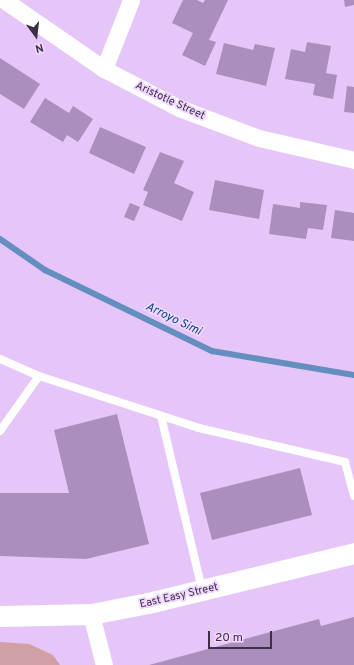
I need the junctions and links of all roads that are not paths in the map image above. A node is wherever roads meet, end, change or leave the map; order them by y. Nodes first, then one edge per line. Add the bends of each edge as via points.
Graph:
1 (4, 0) edge
2 (131, 0) edge
3 (104, 69) junction
4 (354, 160) edge
5 (0, 358) edge
6 (39, 376) junction
7 (161, 416) junction
8 (0, 431) edge
9 (354, 496) edge
10 (354, 554) edge
11 (202, 590) junction
12 (91, 614) junction
13 (0, 616) edge
14 (104, 665) edge

1 - 3 street, Aristotle Street
2 - 3 street
3 - 4 street, Aristotle Street via 179,108 259,138
5 - 6 lane
6 - 7 lane
6 - 8 lane
7 - 9 lane via 199,428 346,462
7 - 11 lane
10 - 11 street, East Easy Street
11 - 12 street, East Easy Street
12 - 13 street, East Easy Street
12 - 14 street

